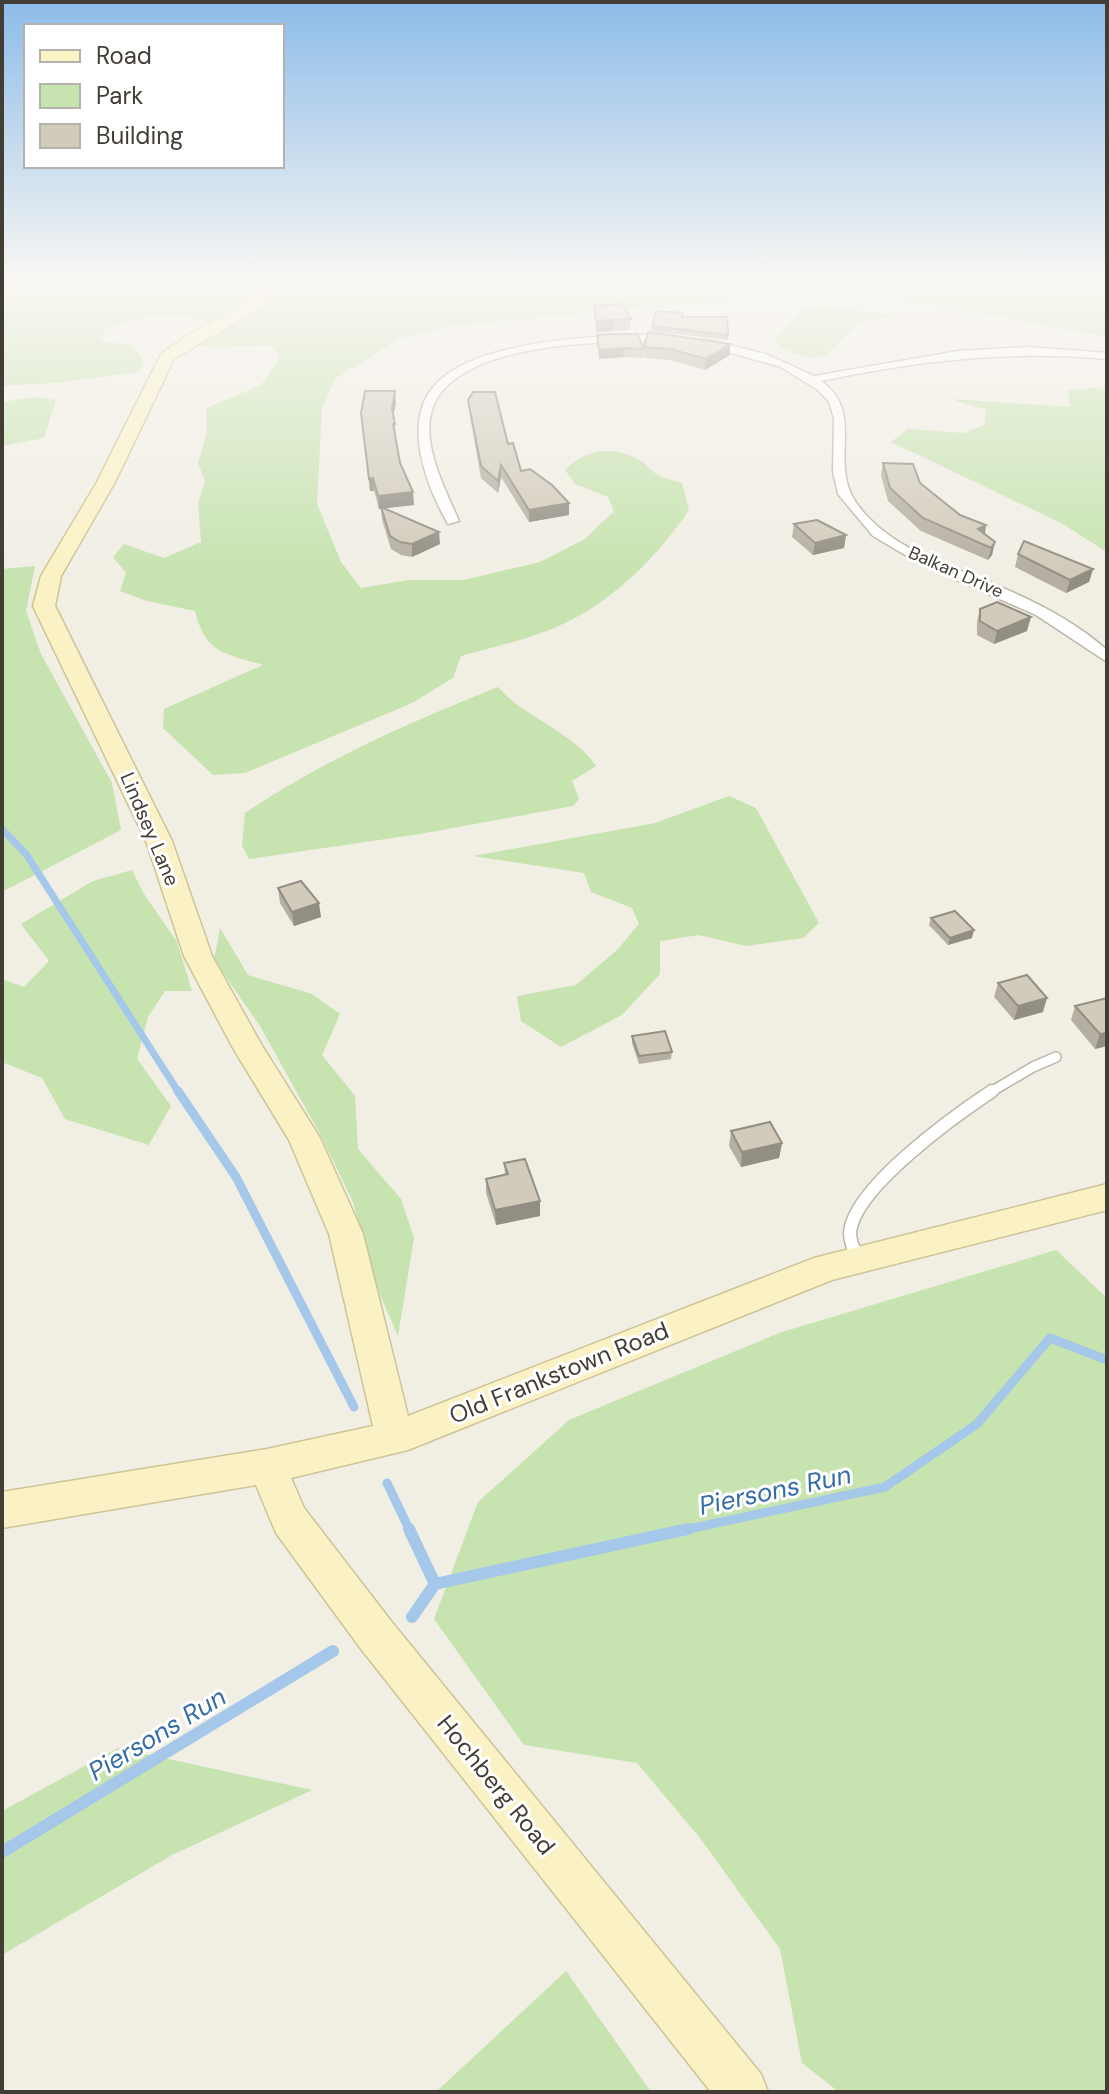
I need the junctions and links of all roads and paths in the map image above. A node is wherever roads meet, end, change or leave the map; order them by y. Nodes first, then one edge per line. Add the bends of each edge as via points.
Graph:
1 (157, 377) edge
2 (455, 377) edge
3 (804, 377) edge
4 (827, 377) edge
5 (811, 380) junction
6 (453, 521) dead end
7 (1107, 658) edge
8 (1056, 1057) dead end
9 (1107, 1197) edge
10 (858, 1259) junction
11 (395, 1438) junction
12 (267, 1466) junction
13 (2, 1510) edge
14 (743, 2092) edge

1 - 11 street, Lindsey Lane via 106,482 51,576 44,606 159,841 198,956 304,1138 346,1234
2 - 6 street, Balkan Drive via 426,409 432,478
3 - 5 street, Balkan Drive
4 - 5 street
5 - 7 street, Balkan Drive via 836,402 840,486 866,523 907,552 1058,620
8 - 10 lane via 1040,1061 960,1110 893,1171 862,1204 851,1227
9 - 10 street, Old Frankstown Road
10 - 11 street, Old Frankstown Road
11 - 12 street, Old Frankstown Road
12 - 13 street, Old Frankstown Road
12 - 14 street, Hochberg Road via 290,1520 376,1635

